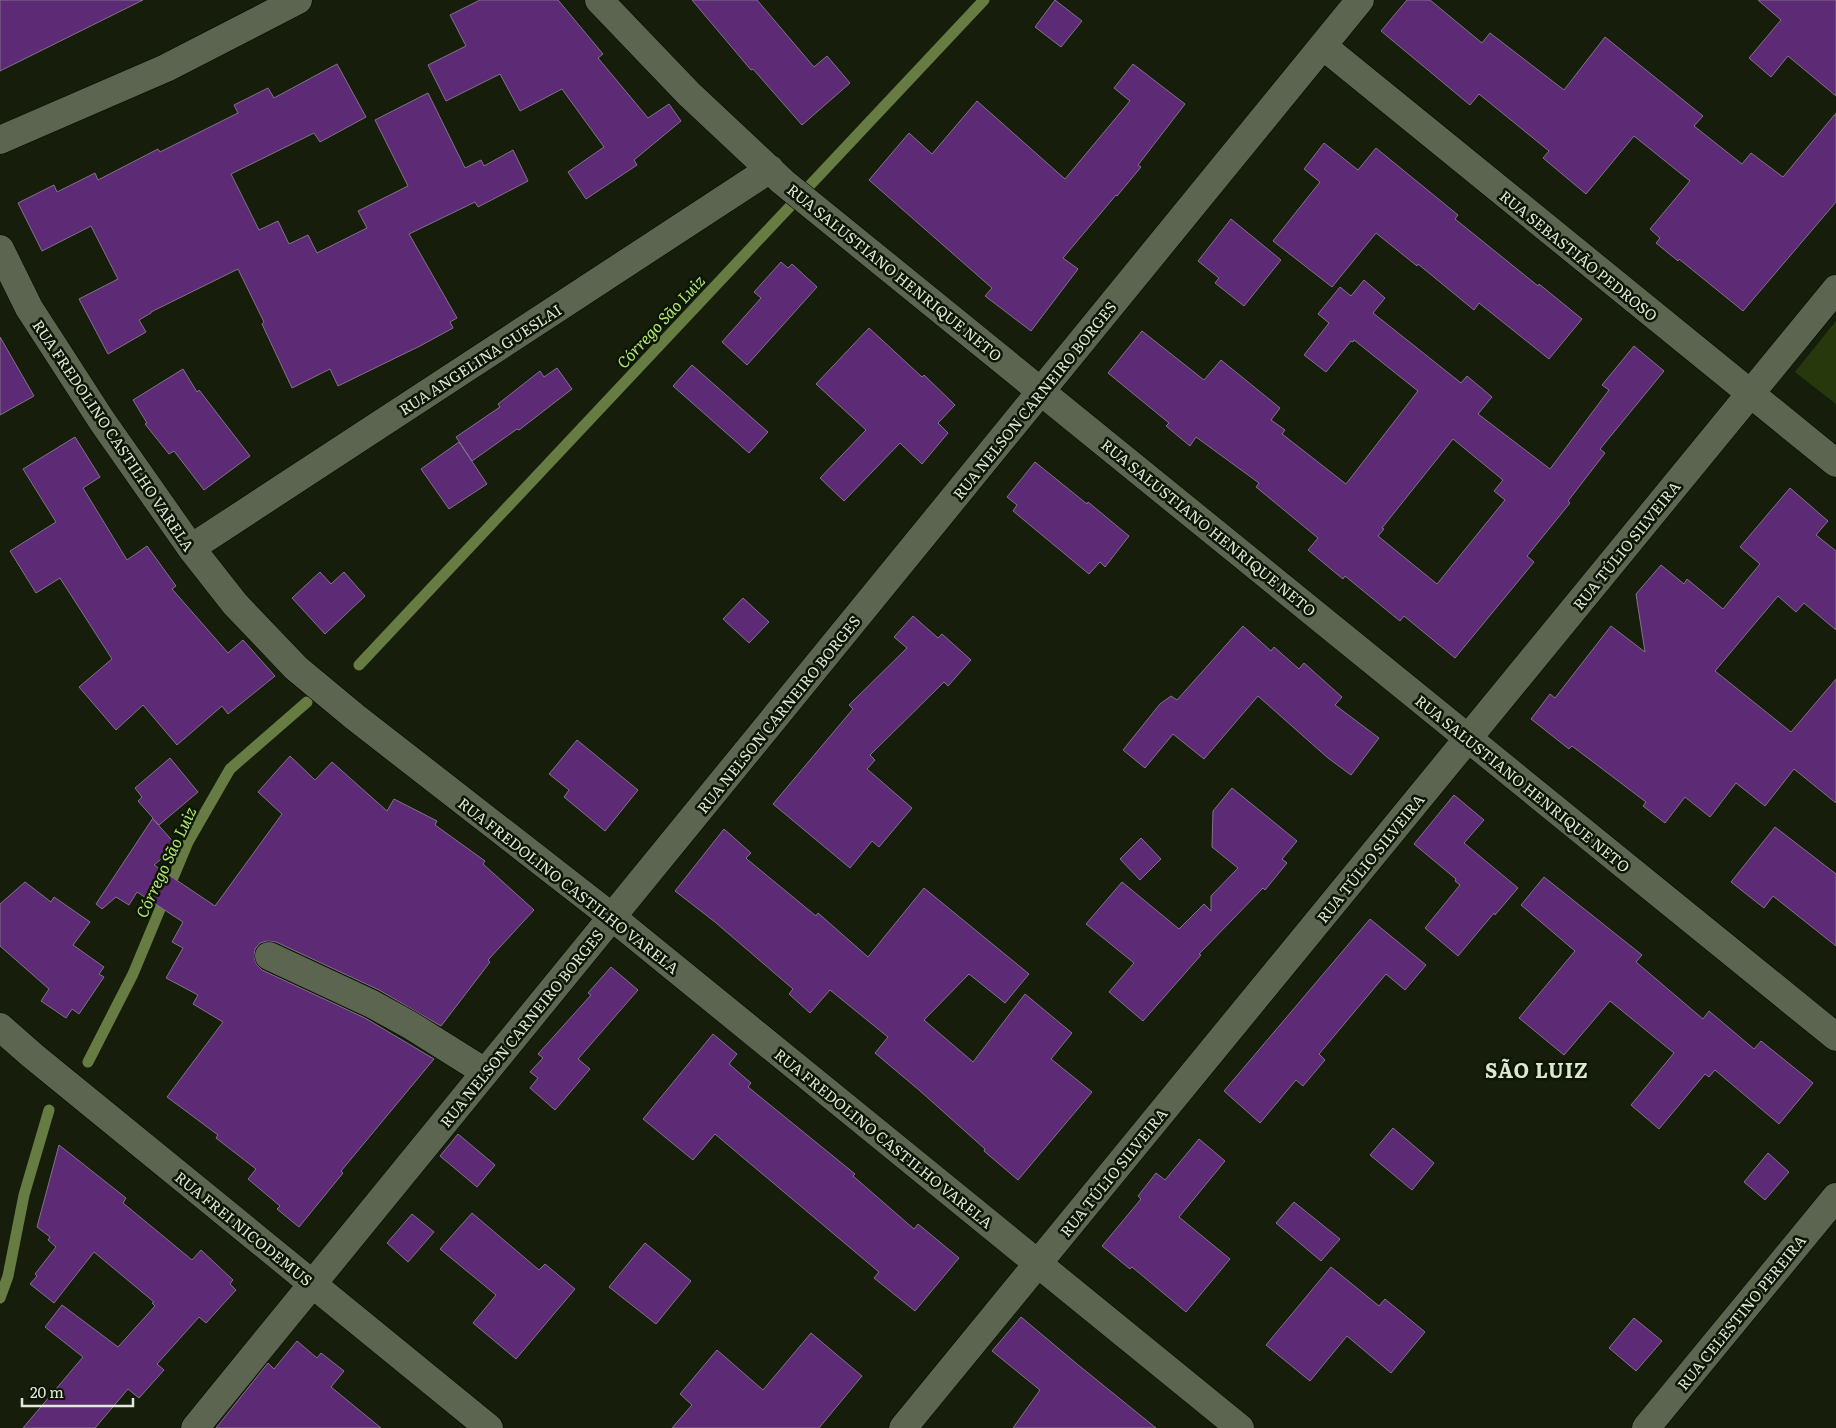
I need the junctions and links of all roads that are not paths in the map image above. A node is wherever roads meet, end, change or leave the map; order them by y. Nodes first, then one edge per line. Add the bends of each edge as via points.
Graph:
1 (298, 0) edge
2 (599, 0) edge
3 (1360, 0) edge
4 (1322, 46) junction
5 (0, 140) edge
6 (776, 175) junction
7 (0, 249) edge
8 (1836, 289) edge
9 (1041, 391) junction
10 (1750, 394) junction
11 (1836, 463) edge
12 (191, 548) junction
13 (1468, 738) junction
14 (612, 917) junction
15 (269, 956) dead end
16 (0, 1027) edge
17 (1836, 1037) edge
18 (485, 1072) junction
19 (1836, 1196) edge
20 (1038, 1263) junction
21 (313, 1284) junction
22 (195, 1428) edge
23 (489, 1428) edge
24 (903, 1428) edge
25 (1240, 1428) edge
26 (1646, 1428) edge

1 - 5 street via 166,68
2 - 6 street, RUA SALUSTIANO HENRIQUE NETO via 689,94
3 - 4 street, RUA NELSON CARNEIRO BORGES
4 - 9 street, RUA NELSON CARNEIRO BORGES
4 - 10 street, RUA SEBASTIÃO PEDROSO
6 - 9 street, RUA SALUSTIANO HENRIQUE NETO
6 - 12 street, RUA ANGELINA GUESLAI
7 - 12 street, RUA FREDOLINO CASTILHO VARELA via 34,316 102,421
8 - 10 street, RUA TÚLIO SILVEIRA
9 - 13 street, RUA SALUSTIANO HENRIQUE NETO
9 - 14 street, RUA NELSON CARNEIRO BORGES
10 - 11 street, RUA SEBASTIÃO PEDROSO
10 - 13 street, RUA TÚLIO SILVEIRA
12 - 14 street, RUA FREDOLINO CASTILHO VARELA via 235,604 296,668 354,717
13 - 17 street, RUA SALUSTIANO HENRIQUE NETO
13 - 20 street, RUA TÚLIO SILVEIRA
14 - 18 street, RUA NELSON CARNEIRO BORGES
14 - 20 street, RUA FREDOLINO CASTILHO VARELA
15 - 18 street via 372,1004
16 - 21 street, RUA FREI NICODEMUS
18 - 21 street, RUA NELSON CARNEIRO BORGES
19 - 26 street, RUA CELESTINO PEREIRA
20 - 24 street, RUA TÚLIO SILVEIRA
20 - 25 street, RUA FREDOLINO CASTILHO VARELA
21 - 22 street, RUA NELSON CARNEIRO BORGES
21 - 23 street, RUA FREI NICODEMUS

